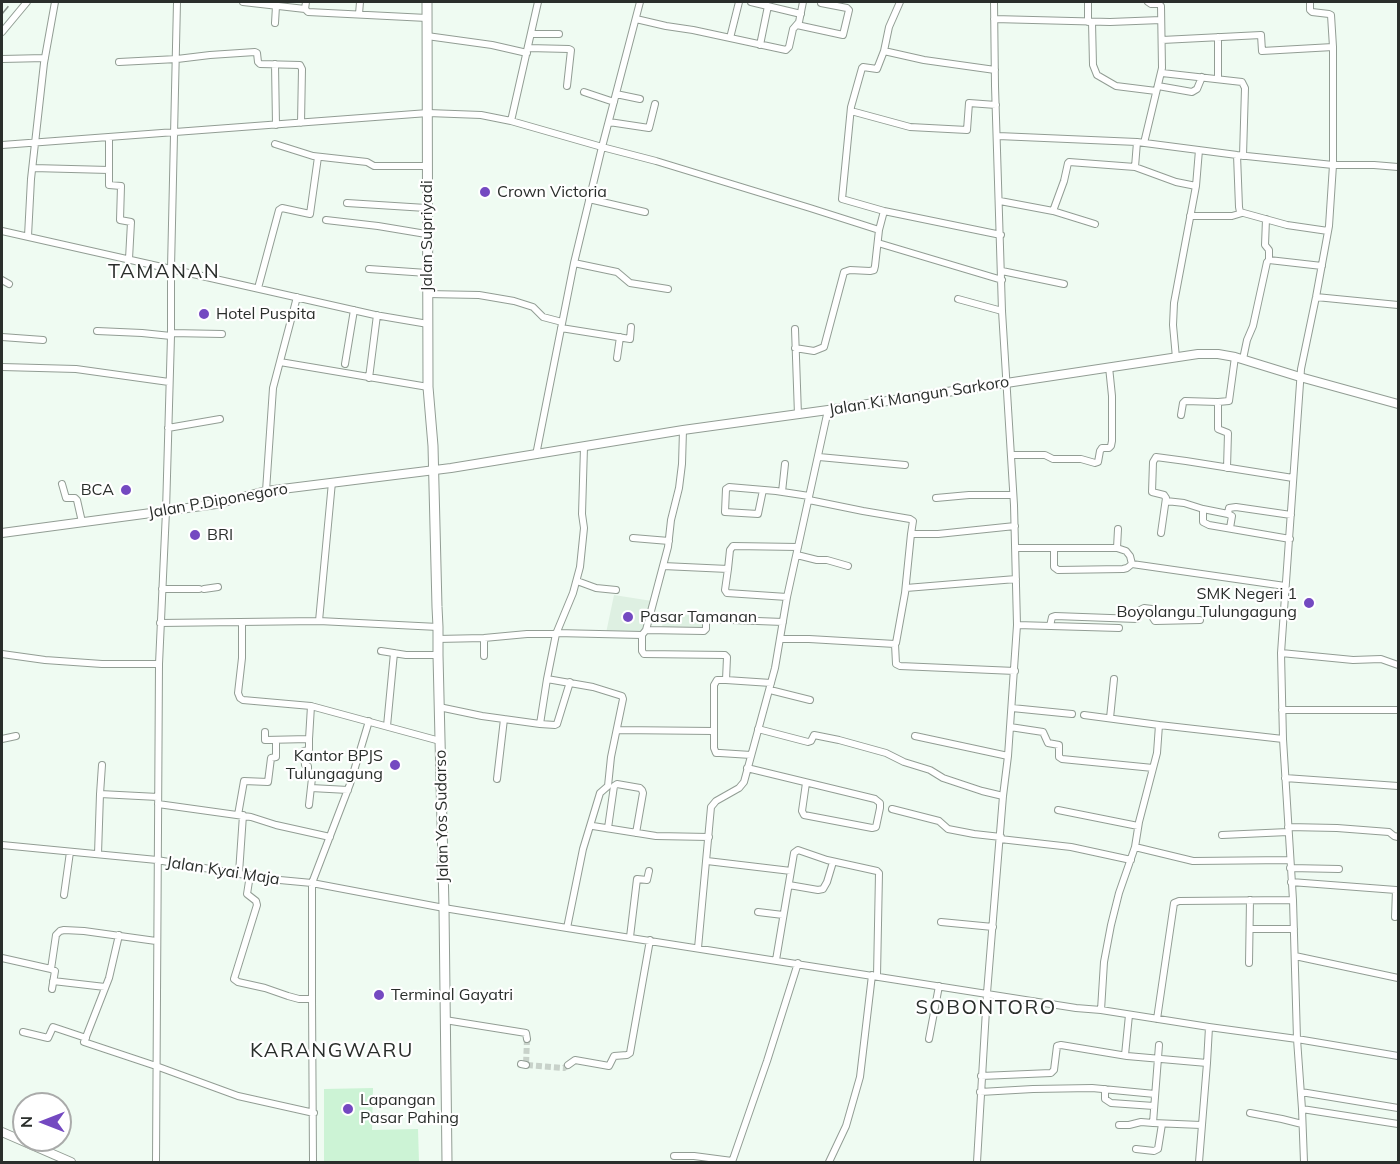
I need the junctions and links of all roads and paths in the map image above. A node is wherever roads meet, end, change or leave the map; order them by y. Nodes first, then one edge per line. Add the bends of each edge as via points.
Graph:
1 (27, 2) edge
2 (55, 2) edge
3 (177, 2) edge
4 (243, 2) edge
5 (360, 2) edge
6 (427, 2) edge
7 (538, 2) edge
8 (640, 2) edge
9 (739, 2) edge
10 (752, 2) edge
11 (803, 2) edge
12 (900, 2) edge
13 (994, 2) edge
14 (1088, 2) edge
15 (1148, 2) edge
16 (1310, 2) edge
17 (821, 3) dead end
18 (306, 5) edge
19 (276, 6) junction
20 (768, 6) junction
21 (359, 14) junction
22 (801, 14) junction
23 (427, 18) junction
24 (636, 19) junction
25 (994, 19) junction
26 (1161, 20) junction
27 (1090, 22) junction
28 (275, 23) dead end
29 (797, 25) junction
30 (2, 32) edge
31 (532, 34) junction
32 (559, 34) dead end
33 (427, 36) junction
34 (1218, 37) junction
35 (730, 38) junction
36 (1162, 40) junction
37 (760, 45) junction
38 (1333, 47) junction
39 (528, 51) junction
40 (884, 51) junction
41 (45, 58) junction
42 (2, 59) edge
43 (177, 59) junction
44 (119, 62) dead end
45 (275, 64) junction
46 (995, 70) junction
47 (1162, 73) junction
48 (1202, 77) junction
49 (1218, 79) junction
50 (567, 86) dead end
51 (1157, 88) junction
52 (584, 92) dead end
53 (616, 94) junction
54 (640, 99) dead end
55 (614, 102) junction
56 (655, 104) dead end
57 (996, 105) junction
58 (851, 111) junction
59 (428, 113) junction
60 (511, 121) junction
61 (609, 122) junction
62 (301, 123) junction
63 (276, 125) junction
64 (175, 132) junction
65 (998, 136) junction
66 (109, 137) junction
67 (1140, 142) junction
68 (35, 143) junction
69 (275, 144) dead end
70 (2, 145) edge
71 (602, 147) junction
72 (1199, 150) junction
73 (1240, 156) junction
74 (318, 157) junction
75 (1333, 165) junction
76 (427, 166) junction
77 (1135, 167) junction
78 (1398, 167) edge
79 (33, 168) junction
80 (109, 170) junction
81 (1196, 186) junction
82 (589, 200) junction
83 (1000, 201) junction
84 (347, 203) dead end
85 (426, 208) junction
86 (884, 211) junction
87 (645, 212) dead end
88 (1053, 212) junction
89 (1242, 213) junction
90 (1190, 216) junction
91 (1266, 219) junction
92 (326, 220) dead end
93 (1095, 224) dead end
94 (879, 230) junction
95 (2, 231) edge
96 (1328, 231) junction
97 (426, 234) junction
98 (1001, 235) junction
99 (28, 236) junction
100 (878, 243) junction
101 (129, 259) junction
102 (1269, 260) junction
103 (574, 263) junction
104 (1322, 266) junction
105 (171, 268) junction
106 (369, 269) dead end
107 (1002, 271) junction
108 (427, 273) junction
109 (2, 280) edge
110 (1002, 280) junction
111 (9, 284) dead end
112 (1064, 284) dead end
113 (258, 288) junction
114 (668, 289) dead end
115 (427, 294) junction
116 (297, 297) junction
117 (1316, 297) junction
118 (958, 299) dead end
119 (1398, 305) edge
120 (354, 310) junction
121 (1002, 310) junction
122 (377, 315) junction
123 (428, 324) junction
124 (561, 325) junction
125 (631, 327) dead end
126 (795, 329) dead end
127 (98, 331) dead end
128 (222, 334) dead end
129 (171, 335) junction
130 (620, 337) junction
131 (2, 338) edge
132 (43, 340) dead end
133 (795, 348) junction
134 (616, 358) dead end
135 (1176, 358) junction
136 (1239, 358) junction
137 (280, 362) junction
138 (2, 367) edge
139 (1108, 367) junction
140 (344, 369) junction
141 (1300, 377) junction
142 (369, 378) junction
143 (169, 382) junction
144 (1006, 383) junction
145 (428, 387) junction
146 (1218, 402) junction
147 (1398, 404) edge
148 (828, 410) junction
149 (1181, 414) dead end
150 (798, 415) junction
151 (220, 419) dead end
152 (168, 428) junction
153 (683, 430) junction
154 (584, 447) junction
155 (536, 455) junction
156 (1011, 455) junction
157 (819, 457) junction
158 (785, 464) dead end
159 (905, 465) dead end
160 (1227, 468) junction
161 (434, 470) junction
162 (1293, 478) junction
163 (332, 482) junction
164 (62, 484) dead end
165 (763, 490) junction
166 (266, 491) junction
167 (782, 492) junction
168 (1013, 495) junction
169 (809, 498) junction
170 (936, 498) dead end
171 (1166, 501) junction
172 (1203, 509) junction
173 (166, 511) junction
174 (1228, 514) junction
175 (1291, 515) junction
176 (82, 522) junction
177 (1015, 526) junction
178 (1230, 528) junction
179 (1118, 529) dead end
180 (2, 533) edge
181 (911, 534) junction
182 (1161, 534) dead end
183 (633, 538) dead end
184 (1290, 538) junction
185 (669, 541) junction
186 (798, 547) junction
187 (1015, 548) junction
188 (1054, 548) junction
189 (1117, 548) junction
190 (797, 555) junction
191 (1132, 564) junction
192 (663, 566) junction
193 (849, 566) dead end
194 (728, 569) junction
195 (1016, 579) junction
196 (577, 581) junction
197 (1285, 586) junction
198 (218, 587) dead end
199 (906, 588) junction
200 (162, 589) junction
201 (616, 590) dead end
202 (787, 597) junction
203 (1200, 620) dead end
204 (319, 621) junction
205 (242, 622) junction
206 (783, 622) junction
207 (160, 623) junction
208 (1017, 625) junction
209 (1050, 626) junction
210 (438, 627) junction
211 (1119, 628) dead end
212 (556, 633) junction
213 (644, 633) junction
214 (484, 638) junction
215 (438, 639) junction
216 (781, 639) junction
217 (894, 644) junction
218 (381, 651) dead end
219 (394, 653) junction
220 (1281, 653) junction
221 (2, 654) edge
222 (438, 655) junction
223 (484, 656) dead end
224 (159, 664) junction
225 (1398, 664) edge
226 (1015, 671) junction
227 (547, 678) junction
228 (1114, 679) dead end
229 (726, 680) junction
230 (570, 682) junction
231 (771, 686) junction
232 (810, 700) dead end
233 (310, 706) junction
234 (439, 707) junction
235 (1012, 708) junction
236 (1282, 710) junction
237 (1398, 710) edge
238 (1072, 714) dead end
239 (1084, 715) dead end
240 (1110, 718) junction
241 (504, 719) junction
242 (369, 721) junction
243 (540, 724) junction
244 (1159, 725) junction
245 (387, 726) junction
246 (1010, 727) junction
247 (758, 729) junction
248 (617, 730) junction
249 (713, 731) junction
250 (265, 732) dead end
251 (16, 736) dead end
252 (915, 736) dead end
253 (2, 739) edge
254 (309, 739) junction
255 (1282, 739) junction
256 (276, 740) junction
257 (440, 741) junction
258 (751, 755) junction
259 (1008, 756) junction
260 (102, 765) dead end
261 (747, 768) junction
262 (1153, 768) junction
263 (1285, 778) junction
264 (497, 779) dead end
265 (806, 783) junction
266 (1398, 786) edge
267 (311, 788) junction
268 (348, 790) junction
269 (100, 794) junction
270 (1003, 796) junction
271 (158, 800) junction
272 (309, 805) dead end
273 (892, 808) dead end
274 (1058, 810) dead end
275 (240, 815) junction
276 (593, 826) dead end
277 (1138, 826) junction
278 (608, 828) junction
279 (1288, 830) junction
280 (636, 833) junction
281 (1222, 835) dead end
282 (330, 837) junction
283 (709, 837) junction
284 (1398, 837) edge
285 (1000, 838) junction
286 (2, 845) edge
287 (1135, 847) junction
288 (70, 852) junction
289 (98, 854) junction
290 (157, 860) junction
291 (1131, 860) junction
292 (1290, 860) junction
293 (707, 861) junction
294 (833, 862) junction
295 (1290, 868) junction
296 (1339, 869) dead end
297 (649, 871) dead end
298 (791, 871) junction
299 (239, 873) junction
300 (250, 875) junction
301 (1291, 882) junction
302 (312, 883) junction
303 (789, 885) junction
304 (64, 895) dead end
305 (1250, 900) junction
306 (1293, 900) junction
307 (444, 908) junction
308 (758, 912) dead end
309 (783, 915) junction
310 (1395, 916) dead end
311 (941, 922) dead end
312 (993, 927) junction
313 (567, 928) junction
314 (1250, 929) junction
315 (1294, 929) junction
316 (119, 935) junction
317 (630, 937) junction
318 (650, 940) junction
319 (156, 941) junction
320 (698, 948) junction
321 (1295, 956) junction
322 (2, 958) edge
323 (776, 960) junction
324 (798, 963) junction
325 (1249, 963) dead end
326 (51, 969) junction
327 (875, 976) junction
328 (1398, 978) edge
329 (53, 981) junction
330 (939, 986) junction
331 (105, 987) junction
332 (52, 988) dead end
333 (987, 993) junction
334 (312, 999) junction
335 (1101, 1010) junction
336 (1130, 1015) junction
337 (1157, 1019) junction
338 (445, 1020) junction
339 (1209, 1027) junction
340 (22, 1032) dead end
341 (86, 1038) junction
342 (527, 1039) dead end
343 (929, 1039) dead end
344 (1297, 1039) junction
345 (1159, 1045) dead end
346 (1125, 1055) junction
347 (1398, 1056) edge
348 (1158, 1059) junction
349 (1207, 1063) junction
350 (568, 1065) tunnel mouth
351 (156, 1066) junction
352 (981, 1076) junction
353 (1105, 1089) junction
354 (980, 1092) junction
355 (1301, 1092) junction
356 (1155, 1094) junction
357 (1154, 1106) junction
358 (1398, 1108) edge
359 (1302, 1109) junction
360 (314, 1113) junction
361 (1250, 1113) dead end
362 (1153, 1123) junction
363 (1162, 1124) junction
364 (1398, 1124) edge
365 (1119, 1125) dead end
366 (1201, 1125) junction
367 (1302, 1125) junction
368 (2, 1132) edge
369 (1136, 1149) dead end
370 (674, 1156) dead end
371 (51, 1158) edge
372 (71, 1162) edge
373 (156, 1162) edge
374 (313, 1162) edge
375 (447, 1162) edge
376 (732, 1162) edge
377 (829, 1162) edge
378 (976, 1162) edge
379 (1198, 1162) edge
380 (1304, 1162) edge

1 - 30 street
2 - 41 street
3 - 43 street
4 - 19 street
5 - 21 street
6 - 23 highway, Jalan Supriyadi
7 - 31 street
8 - 24 street
9 - 35 street
10 - 20 street
11 - 22 street
12 - 40 street
13 - 25 street
14 - 27 street
15 - 26 street via 1160,5
16 - 38 street via 1312,12 1331,14
17 - 29 street via 849,10 843,35
18 - 19 street
18 - 21 street via 308,12
19 - 28 street
20 - 22 street
20 - 37 street
21 - 23 street
22 - 29 street
23 - 33 highway, Jalan Supriyadi
24 - 35 street
24 - 53 street
25 - 27 street
25 - 46 street
26 - 27 street
26 - 36 street
27 - 51 street via 1097,75 1116,86
29 - 37 street via 788,49
31 - 32 street
31 - 39 street
33 - 39 street
33 - 59 highway, Jalan Supriyadi
34 - 36 street
34 - 38 street via 1261,35 1262,51
34 - 49 street
35 - 37 street
36 - 47 street
38 - 75 street
39 - 50 street via 572,50
39 - 60 street
40 - 46 street
40 - 58 street via 877,69 862,68
41 - 42 street
41 - 68 street
43 - 44 street
43 - 45 street via 255,52 259,63
43 - 64 street
45 - 62 street via 302,68
45 - 63 street
46 - 57 street
47 - 48 street
47 - 51 street
48 - 49 street
48 - 51 street via 1192,92
49 - 73 street via 1240,81 1244,86
51 - 67 street
52 - 55 street
53 - 54 street
53 - 55 street
55 - 61 street
56 - 61 street via 649,128
57 - 58 street via 969,103 967,130 910,127
57 - 65 street
58 - 86 street via 842,199
59 - 60 street via 481,115
59 - 62 street
59 - 76 highway, Jalan Supriyadi
60 - 71 street
61 - 71 street
62 - 63 street
63 - 64 street
64 - 66 street
64 - 105 street
65 - 67 street
65 - 83 street
66 - 68 street
66 - 80 street
67 - 72 street
67 - 77 street
68 - 70 street
68 - 79 street
69 - 74 street
71 - 82 street
71 - 94 street via 693,171
72 - 73 street
72 - 81 street
73 - 75 street
73 - 89 street
74 - 76 street via 374,166
74 - 113 street via 310,214 279,210
75 - 78 street
75 - 96 street
76 - 85 highway, Jalan Supriyadi
77 - 81 street
77 - 88 street via 1068,162
79 - 80 street
79 - 99 street
80 - 101 street via 109,185 121,187 120,220 131,222
81 - 90 street
82 - 87 street
82 - 103 street
83 - 88 street
83 - 98 street
84 - 85 street
85 - 97 highway, Jalan Supriyadi
86 - 94 street
86 - 98 street
88 - 93 street
89 - 90 street
89 - 91 street
90 - 135 street via 1174,303
91 - 96 street
91 - 102 street
92 - 97 street
94 - 100 street
95 - 99 street
96 - 104 street
97 - 108 highway, Jalan Supriyadi
98 - 107 street
99 - 101 street
100 - 110 street
100 - 133 street via 874,270 847,270 842,275 824,347 814,351
101 - 105 street
102 - 104 street
102 - 136 street via 1253,326
103 - 114 street via 617,272 630,283
103 - 124 street
104 - 117 street
105 - 113 street
105 - 129 street
106 - 108 street
107 - 110 street
107 - 112 street
108 - 115 highway, Jalan Supriyadi
109 - 111 street
110 - 121 street
113 - 116 street
115 - 123 highway, Jalan Supriyadi
115 - 124 street via 514,301 533,307 543,317
116 - 120 street
116 - 137 street
117 - 119 street
117 - 141 street
118 - 121 street
120 - 122 street
120 - 140 street
121 - 144 street
122 - 123 street
122 - 142 street
123 - 145 highway, Jalan Supriyadi
124 - 130 street
124 - 155 street
125 - 130 street via 630,339
126 - 133 street
127 - 129 street
128 - 129 street
129 - 143 street
130 - 134 street
131 - 132 street
133 - 150 street
135 - 136 main road, Jalan Ki Mangun Sarkoro via 1209,354
135 - 139 main road, Jalan Ki Mangun Sarkoro
136 - 141 main road, Jalan Ki Mangun Sarkoro
136 - 146 street via 1229,401
137 - 140 street
137 - 166 street via 273,388
138 - 143 street via 76,369
139 - 144 main road, Jalan Ki Mangun Sarkoro
139 - 156 street via 1112,441 1109,448 1100,451 1098,462
140 - 142 street
141 - 147 main road, Jalan Ki Mangun Sarkoro
141 - 162 street
142 - 145 street
143 - 152 street
144 - 148 main road, Jalan Ki Mangun Sarkoro
144 - 156 street
145 - 161 highway, Jalan Supriyadi
146 - 149 street via 1185,401
146 - 160 street via 1218,429 1228,433
148 - 150 main road, Jalan Ki Mangun Sarkoro
148 - 157 street
150 - 153 main road, Jalan Ki Mangun Sarkoro
151 - 152 street
152 - 173 street
153 - 154 main road, Jalan Ki Mangun Sarkoro
153 - 185 street via 681,475
154 - 155 main road, Jalan Ki Mangun Sarkoro
154 - 196 street via 584,528
155 - 161 main road, Jalan Ki Mangun Sarkoro
156 - 168 street
157 - 159 street
157 - 169 street
158 - 167 street
160 - 162 street
160 - 171 street via 1156,457 1152,492 1164,495
161 - 163 main road, Jalan P.Diponegoro
161 - 210 highway, Jalan Yos Sudarso
162 - 175 street
163 - 166 main road, Jalan P.Diponegoro
163 - 204 street
164 - 176 street via 66,498 77,500
165 - 165 street via 757,515 725,512 727,488
165 - 167 street
166 - 173 main road, Jalan P.Diponegoro
167 - 169 street
168 - 170 street
168 - 177 street
169 - 181 street via 910,519
169 - 186 street
171 - 172 street
171 - 182 street
172 - 174 street
172 - 178 street via 1203,522
173 - 176 main road, Jalan P.Diponegoro
173 - 200 street
174 - 175 street via 1232,507
174 - 178 street via 1232,516
175 - 184 street
176 - 180 main road, Jalan P.Diponegoro
177 - 181 street
177 - 187 street
178 - 184 street
179 - 189 street
181 - 199 street
183 - 185 street
184 - 197 street
185 - 192 street
186 - 190 street
186 - 194 street via 733,546
187 - 188 street
187 - 195 street
188 - 189 street
188 - 191 street via 1056,570 1124,569
189 - 191 street via 1126,551
190 - 193 street
190 - 202 street
191 - 197 street
192 - 194 street
192 - 213 street
194 - 202 street via 727,593
195 - 199 street
195 - 208 street
196 - 201 street
196 - 212 street
197 - 220 street
198 - 200 street
199 - 217 street via 898,641
200 - 207 street
202 - 206 street
203 - 209 street via 1155,621 1152,609 1144,608 1137,619 1053,616
204 - 205 street
204 - 210 street
205 - 207 street
205 - 233 street via 240,698
206 - 213 street via 706,619 704,631
206 - 216 street
207 - 224 street
208 - 209 street
208 - 226 street
209 - 211 street
210 - 215 highway, Jalan Yos Sudarso
212 - 213 street
212 - 214 street
212 - 227 street
213 - 229 street via 644,654 726,655
214 - 215 street
214 - 223 street
215 - 222 highway, Jalan Yos Sudarso
216 - 217 street
216 - 231 street
217 - 226 street via 896,664 900,666
218 - 219 street
219 - 222 street
219 - 245 street
220 - 225 street via 1381,659
220 - 236 street
221 - 224 street via 102,664
222 - 234 highway, Jalan Yos Sudarso
224 - 271 street
226 - 235 street
227 - 230 street
227 - 243 street
228 - 240 street
229 - 231 street
229 - 249 street via 717,680 714,685
230 - 243 street via 557,724
230 - 248 street via 623,696
231 - 232 street
231 - 247 street
233 - 242 street
233 - 254 street
234 - 241 street
234 - 257 highway, Jalan Yos Sudarso
235 - 238 street
235 - 246 street
236 - 237 street
236 - 255 street
239 - 240 street
240 - 244 street
241 - 243 street
241 - 264 street
242 - 245 street
242 - 268 street
244 - 255 street
244 - 262 street
245 - 257 street
246 - 259 street
246 - 262 street via 1043,732 1048,743 1059,745 1062,759
247 - 258 street
247 - 270 street via 807,742 814,735 839,740
248 - 249 street
248 - 313 street via 608,786 600,793 583,849
249 - 258 street via 716,753
250 - 256 street via 265,740
251 - 253 street
252 - 259 street
254 - 256 street
254 - 267 street via 304,765 312,778
255 - 263 street
256 - 275 street via 276,757 271,758 268,782 244,781
257 - 307 highway, Jalan Yos Sudarso
258 - 261 street
259 - 270 street
260 - 269 street
261 - 265 street
261 - 283 street via 742,785 713,805
262 - 277 street
263 - 266 street
263 - 279 street
265 - 265 street via 878,801 876,827 804,815
267 - 268 street
267 - 272 street
268 - 282 street
269 - 271 street
269 - 289 street
270 - 285 street
271 - 275 street
271 - 290 street
273 - 285 street via 939,821 948,829
274 - 277 street
275 - 282 street
275 - 299 street
276 - 278 street
277 - 287 street
278 - 280 street
278 - 280 street via 614,786 629,786 643,791
279 - 281 street
279 - 284 street via 1337,828 1389,832
279 - 292 street
280 - 283 street
282 - 302 street
283 - 293 street
285 - 291 street
285 - 312 street
286 - 288 street, Jalan Kyai Maja
287 - 291 street
287 - 292 street via 1193,861
288 - 289 street, Jalan Kyai Maja
288 - 304 street
289 - 290 street, Jalan Kyai Maja
290 - 299 street, Jalan Kyai Maja
290 - 319 street
291 - 335 street via 1111,925
292 - 295 street
293 - 298 street
293 - 320 street
294 - 298 street via 797,850
294 - 303 street via 823,889
294 - 327 street via 879,873
295 - 296 street
295 - 301 street
297 - 317 street via 647,880 637,879
298 - 303 street
299 - 300 street, Jalan Kyai Maja
300 - 302 street, Jalan Kyai Maja
300 - 334 street via 247,894 256,905 234,979 299,999
301 - 306 street
301 - 310 street via 1396,890
302 - 307 street, Jalan Kyai Maja
302 - 334 street
303 - 309 street
305 - 306 street
305 - 314 street
305 - 337 street via 1174,903
306 - 315 street
307 - 313 street, Jalan Kyai Maja
307 - 338 highway, Jalan Yos Sudarso
308 - 309 street
309 - 323 street
311 - 312 street
312 - 333 street
313 - 317 street, Jalan Kyai Maja
314 - 315 street
314 - 325 street
315 - 321 street
316 - 319 street
316 - 326 street via 60,931 56,934
316 - 331 street
317 - 318 street, Jalan Kyai Maja
318 - 320 street, Jalan Kyai Maja
318 - 350 street via 630,1053 614,1056 609,1066 577,1060
319 - 351 street
320 - 323 street, Jalan Kyai Maja
321 - 328 street
321 - 344 street
322 - 326 street
323 - 324 street, Jalan Kyai Maja
324 - 327 street, Jalan Kyai Maja
324 - 376 street
326 - 329 street via 55,971
327 - 330 street, Jalan Kyai Maja
327 - 377 street via 860,1077 846,1126
329 - 331 street
329 - 332 street
330 - 333 street, Jalan Kyai Maja
330 - 343 street
331 - 341 street
333 - 335 street, Jalan Kyai Maja
333 - 352 street
334 - 360 street
335 - 336 street, Jalan Kyai Maja
336 - 337 street, Jalan Kyai Maja
336 - 346 street
337 - 339 street, Jalan Kyai Maja
338 - 342 street via 526,1034
338 - 375 highway, Jalan Yos Sudarso
339 - 344 street, Jalan Kyai Maja
339 - 349 street
340 - 341 street via 48,1038 53,1027
341 - 351 street via 84,1042
344 - 347 street, Jalan Kyai Maja
344 - 355 street
345 - 348 street
346 - 348 street
346 - 352 street via 1057,1046 1051,1073
348 - 349 street
348 - 356 street
349 - 366 street
351 - 360 street via 238,1096
351 - 373 street
352 - 354 street
353 - 354 street
353 - 356 street
353 - 357 street via 1105,1099 1111,1103
354 - 378 street
355 - 358 street
355 - 359 street
356 - 357 street
357 - 362 street
359 - 364 street
359 - 367 street
360 - 374 street
361 - 367 street
362 - 363 street
362 - 365 street
363 - 366 street
363 - 369 street via 1158,1149
366 - 379 street
367 - 380 street
368 - 371 main road
370 - 376 street
371 - 372 main road

